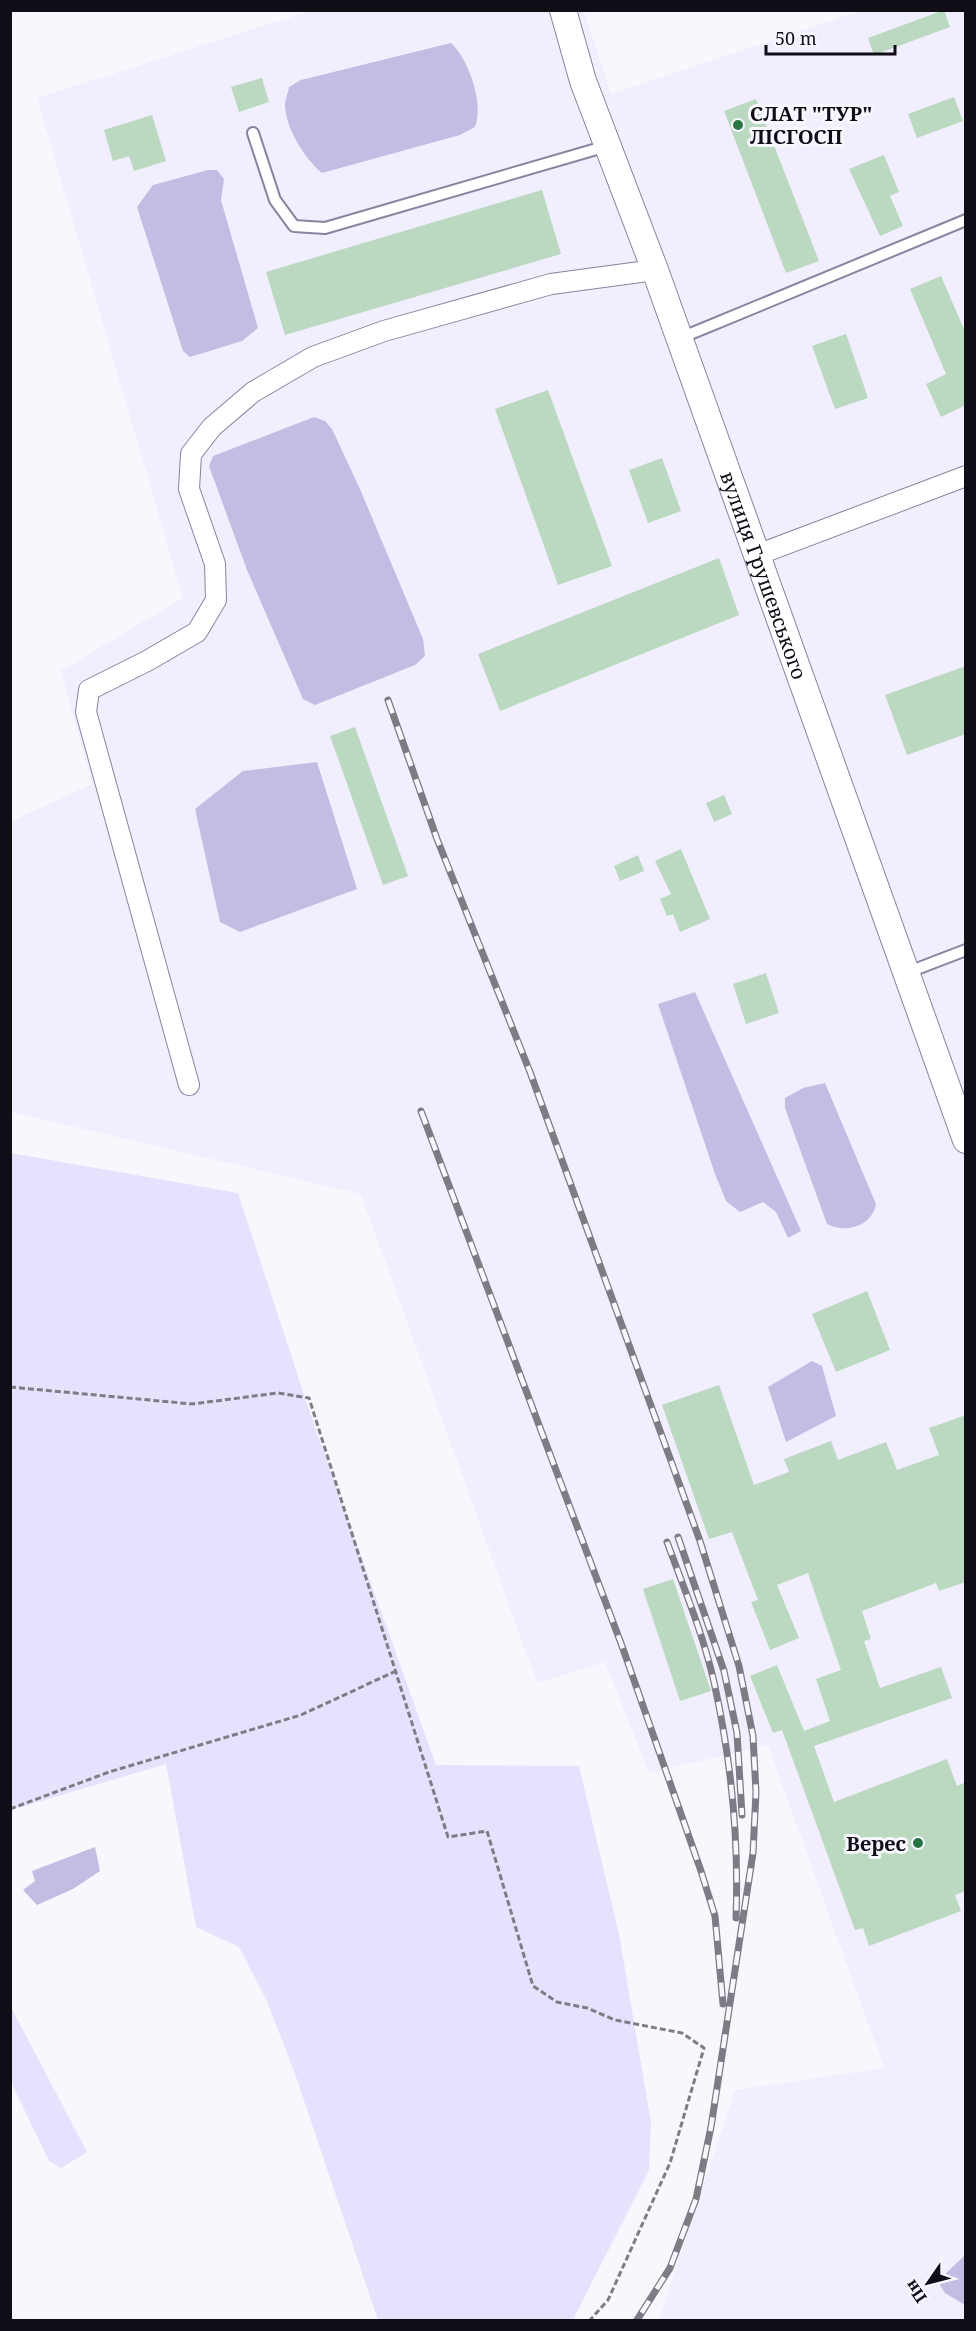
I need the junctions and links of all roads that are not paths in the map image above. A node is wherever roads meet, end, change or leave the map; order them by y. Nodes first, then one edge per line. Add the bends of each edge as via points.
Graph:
1 (563, 10) edge
2 (253, 133) dead end
3 (607, 146) junction
4 (966, 220) edge
5 (655, 270) junction
6 (678, 339) junction
7 (966, 476) edge
8 (757, 555) junction
9 (966, 950) edge
10 (906, 973) junction
11 (189, 1085) dead end
12 (966, 1140) edge

1 - 3 street, вулиця Грушевського
2 - 3 lane via 274,200 294,225 325,228
3 - 5 street, вулиця Грушевського
4 - 6 lane
5 - 6 street, вулиця Грушевського
5 - 11 street via 551,284 384,331 313,357 253,392 212,427 191,454 189,489 215,564 216,600 196,632 89,690 86,712
6 - 8 street, вулиця Грушевського
7 - 8 street
8 - 10 street, вулиця Грушевського
9 - 10 lane
10 - 12 street, вулиця Грушевського

